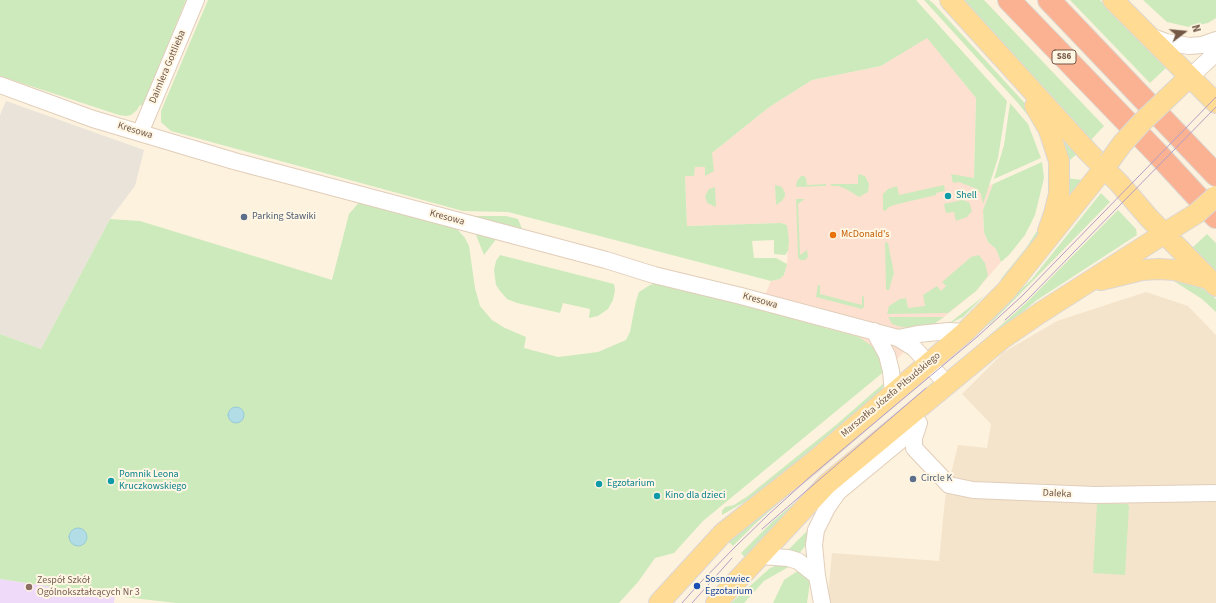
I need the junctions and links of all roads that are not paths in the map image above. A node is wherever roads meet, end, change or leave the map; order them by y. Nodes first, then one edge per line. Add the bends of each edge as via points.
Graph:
1 (196, 0) edge
2 (950, 0) edge
3 (1009, 0) edge
4 (1049, 0) edge
5 (1113, 0) edge
6 (1149, 36) junction
7 (1216, 40) edge
8 (1216, 53) edge
9 (1011, 67) junction
10 (1186, 81) junction
11 (0, 85) edge
12 (1216, 103) edge
13 (140, 133) junction
14 (1107, 165) junction
15 (1216, 175) edge
16 (1216, 196) edge
17 (1216, 217) edge
18 (1169, 231) junction
19 (1040, 249) junction
20 (1087, 283) junction
21 (1212, 283) edge
22 (874, 331) junction
23 (965, 332) junction
24 (898, 338) junction
25 (929, 364) junction
26 (947, 384) junction
27 (893, 394) junction
28 (924, 404) junction
29 (918, 426) junction
30 (1216, 494) edge
31 (760, 556) junction
32 (817, 576) junction
33 (660, 603) edge
34 (716, 603) edge
35 (822, 603) edge

1 - 13 street, Daimlera Gottlieba
2 - 9 main road
3 - 17 highway, S86
4 - 15 highway
5 - 6 main road
6 - 7 street via 1188,46
6 - 10 main road
8 - 10 street
9 - 14 main road
9 - 19 main road via 1050,130 1059,160 1059,194
10 - 12 main road
10 - 14 main road, Marszałka Józefa Piłsudskiego, bridge via 1141,123
11 - 13 street, Kresowa
13 - 22 street, Kresowa via 234,161
14 - 18 main road
14 - 19 main road, Marszałka Józefa Piłsudskiego
16 - 18 main road, bridge via 1197,213
18 - 20 main road
18 - 21 main road
19 - 23 main road, Marszałka Józefa Piłsudskiego via 1006,292
20 - 21 main road via 1142,270 1159,269 1175,270
20 - 26 main road via 1011,332
22 - 24 street, Kresowa
22 - 27 street via 887,355
23 - 24 street via 949,331
23 - 25 main road, Marszałka Józefa Piłsudskiego
24 - 25 street via 914,348
25 - 26 street
25 - 27 main road, Marszałka Józefa Piłsudskiego
26 - 28 main road
27 - 33 main road, Marszałka Józefa Piłsudskiego via 723,533
28 - 29 street
28 - 31 main road via 827,484
29 - 30 street, Daleka via 914,448 949,485 973,490 1095,495
29 - 32 street via 838,492 827,508 816,530 814,544
31 - 32 street via 798,561
31 - 34 main road
32 - 35 street

